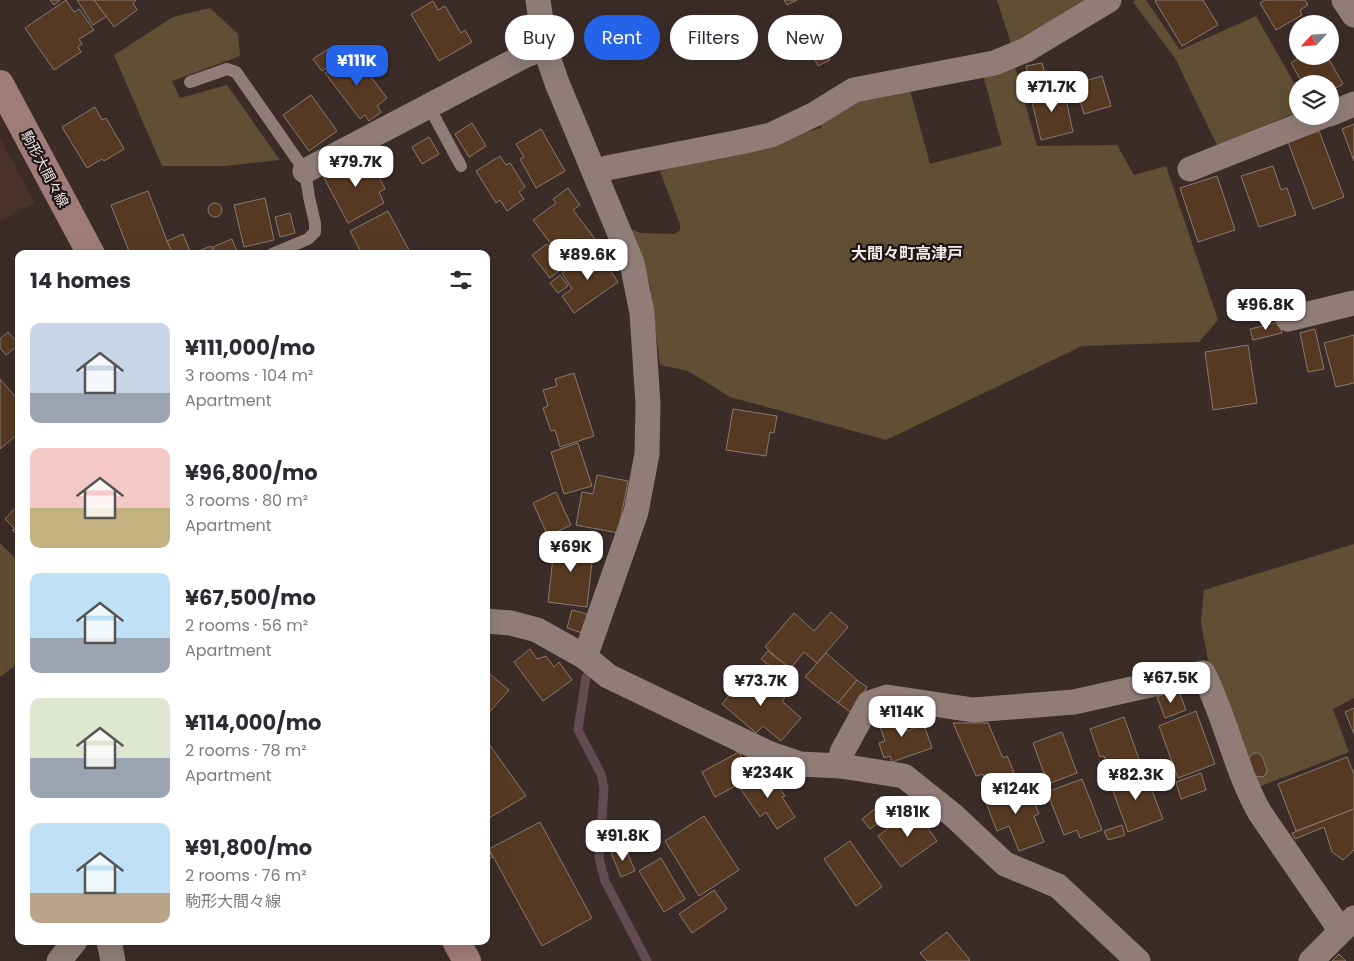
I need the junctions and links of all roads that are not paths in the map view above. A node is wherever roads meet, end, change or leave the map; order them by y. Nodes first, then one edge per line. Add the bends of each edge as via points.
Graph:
1 (538, 0) edge
2 (1109, 0) edge
3 (1344, 0) edge
4 (540, 15) edge
5 (1354, 15) edge
6 (514, 60) edge
7 (549, 60) edge
8 (190, 82) dead end
9 (0, 84) edge
10 (1354, 104) edge
11 (428, 105) junction
12 (1339, 110) edge
13 (1300, 125) edge
14 (461, 166) dead end
15 (1190, 169) dead end
16 (305, 170) junction
17 (595, 172) junction
18 (89, 250) edge
19 (282, 250) edge
20 (1354, 303) edge
21 (1288, 319) dead end
22 (490, 621) edge
23 (585, 657) junction
24 (841, 766) junction
25 (1347, 924) edge
26 (72, 945) edge
27 (110, 945) edge
28 (458, 945) edge
29 (59, 961) edge
30 (113, 961) edge
31 (467, 961) edge
32 (1138, 961) edge
33 (1311, 961) edge

1 - 4 street
2 - 17 street via 1026,50 994,63 854,90 772,135
3 - 5 street
6 - 11 street
7 - 17 street
8 - 16 lane via 227,69 236,72
9 - 18 main road, 駒形大間々線
10 - 12 street
11 - 14 lane
11 - 16 street
13 - 15 street
16 - 19 lane via 314,232 308,239
17 - 23 street via 632,263 642,313 648,404 647,454 636,512
20 - 21 street
22 - 23 street via 537,630
23 - 24 street via 608,676 768,753 800,764
24 - 25 street via 842,752 870,703 886,697 973,710 1074,702 1203,673 1260,813
24 - 32 street via 904,776 954,816 1005,864 1058,886
25 - 33 street
26 - 29 street
27 - 30 street
28 - 31 main road

